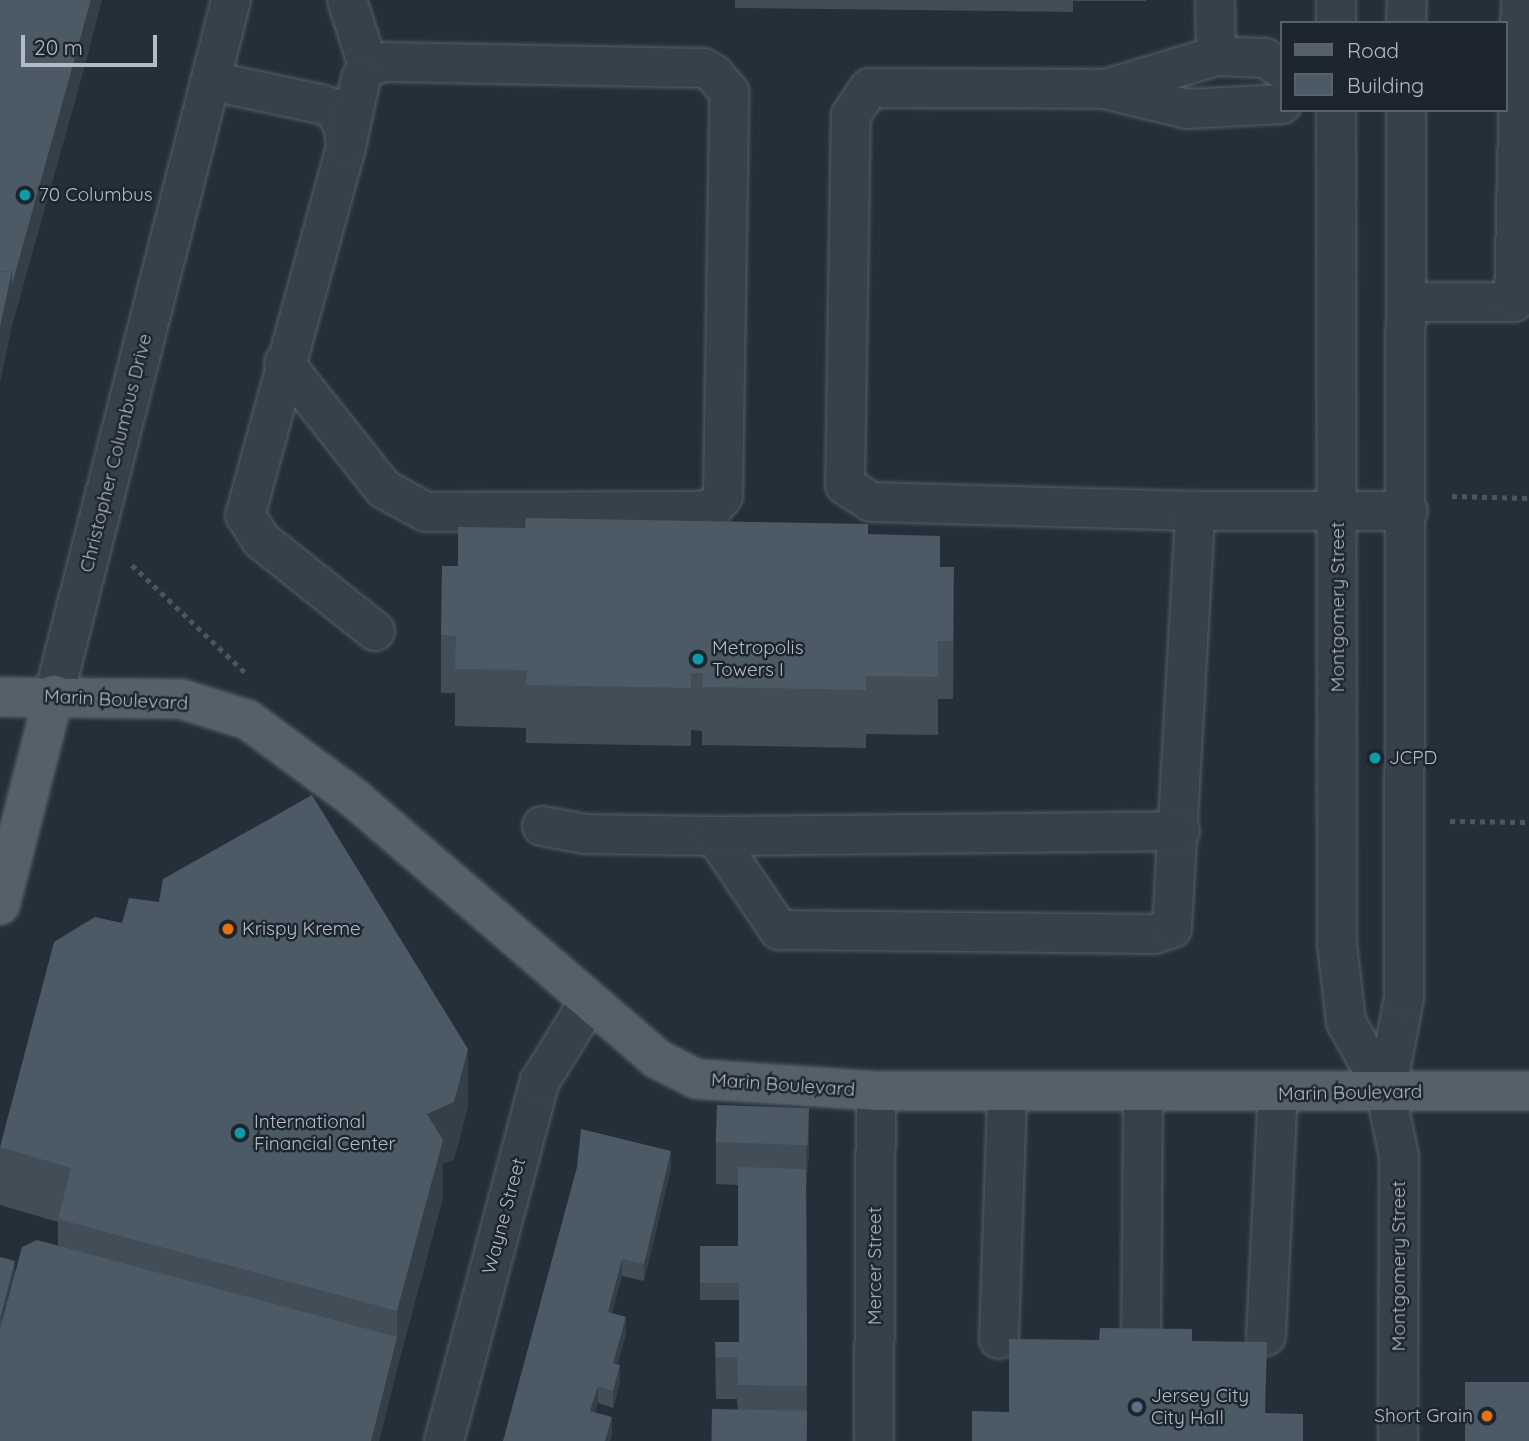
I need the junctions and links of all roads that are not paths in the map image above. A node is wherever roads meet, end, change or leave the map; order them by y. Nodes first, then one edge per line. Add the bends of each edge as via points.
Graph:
1 (231, 0) edge
2 (347, 0) edge
3 (1215, 0) edge
4 (1336, 0) edge
5 (1406, 0) edge
6 (1521, 0) edge
7 (1336, 21) edge
8 (1406, 21) edge
9 (1216, 56) junction
10 (369, 66) junction
11 (1280, 68) edge
12 (211, 81) junction
13 (1104, 89) junction
14 (1280, 104) edge
15 (1336, 112) edge
16 (1406, 112) edge
17 (346, 147) junction
18 (1410, 302) junction
19 (284, 363) junction
20 (1339, 510) junction
21 (1195, 511) junction
22 (1408, 511) junction
23 (376, 631) dead end
24 (54, 695) junction
25 (0, 697) edge
26 (542, 826) dead end
27 (1180, 831) junction
28 (715, 836) junction
29 (0, 905) edge
30 (589, 1002) junction
31 (876, 1091) junction
32 (1529, 1091) edge
33 (1007, 1092) junction
34 (1143, 1093) junction
35 (1278, 1093) junction
36 (1386, 1093) junction
37 (1266, 1336) dead end
38 (1141, 1337) edge
39 (999, 1339) dead end
40 (444, 1441) edge
41 (873, 1441) edge
42 (1398, 1441) edge

1 - 12 street, Christopher Columbus Drive
2 - 10 street
3 - 9 street
4 - 7 street
5 - 8 street
6 - 18 street via 1514,302
9 - 11 street via 1265,58
9 - 13 street
10 - 17 street
10 - 19 street via 703,68 729,92 723,496 701,511 426,512 384,489
12 - 17 street via 335,109
12 - 24 street, Christopher Columbus Drive
13 - 14 street via 1187,109
13 - 21 street via 869,88 851,115 845,485 871,502
15 - 20 street, Montgomery Street
16 - 18 street, Montgomery Street
17 - 19 street
18 - 22 street, Montgomery Street
19 - 23 street via 245,515 261,540
20 - 21 street
20 - 22 street
20 - 36 street, Montgomery Street via 1340,987 1346,1022
21 - 27 street
22 - 36 street, Montgomery Street via 1404,998
24 - 25 main road, Marin Boulevard
24 - 29 main road, Christopher Columbus Drive
24 - 30 main road, Marin Boulevard via 181,699 248,720 354,798
26 - 28 street via 585,834
27 - 28 street
27 - 28 street via 1177,915 1172,928 1154,934 779,930
30 - 31 main road, Marin Boulevard via 657,1059 697,1079
30 - 40 street, Wayne Street via 540,1081
31 - 33 main road, Marin Boulevard
31 - 41 street, Mercer Street
32 - 36 main road, Marin Boulevard
33 - 34 main road, Marin Boulevard
33 - 39 street
34 - 35 main road, Marin Boulevard
34 - 38 street
35 - 36 main road, Marin Boulevard
35 - 37 street
36 - 42 street, Montgomery Street via 1399,1157

